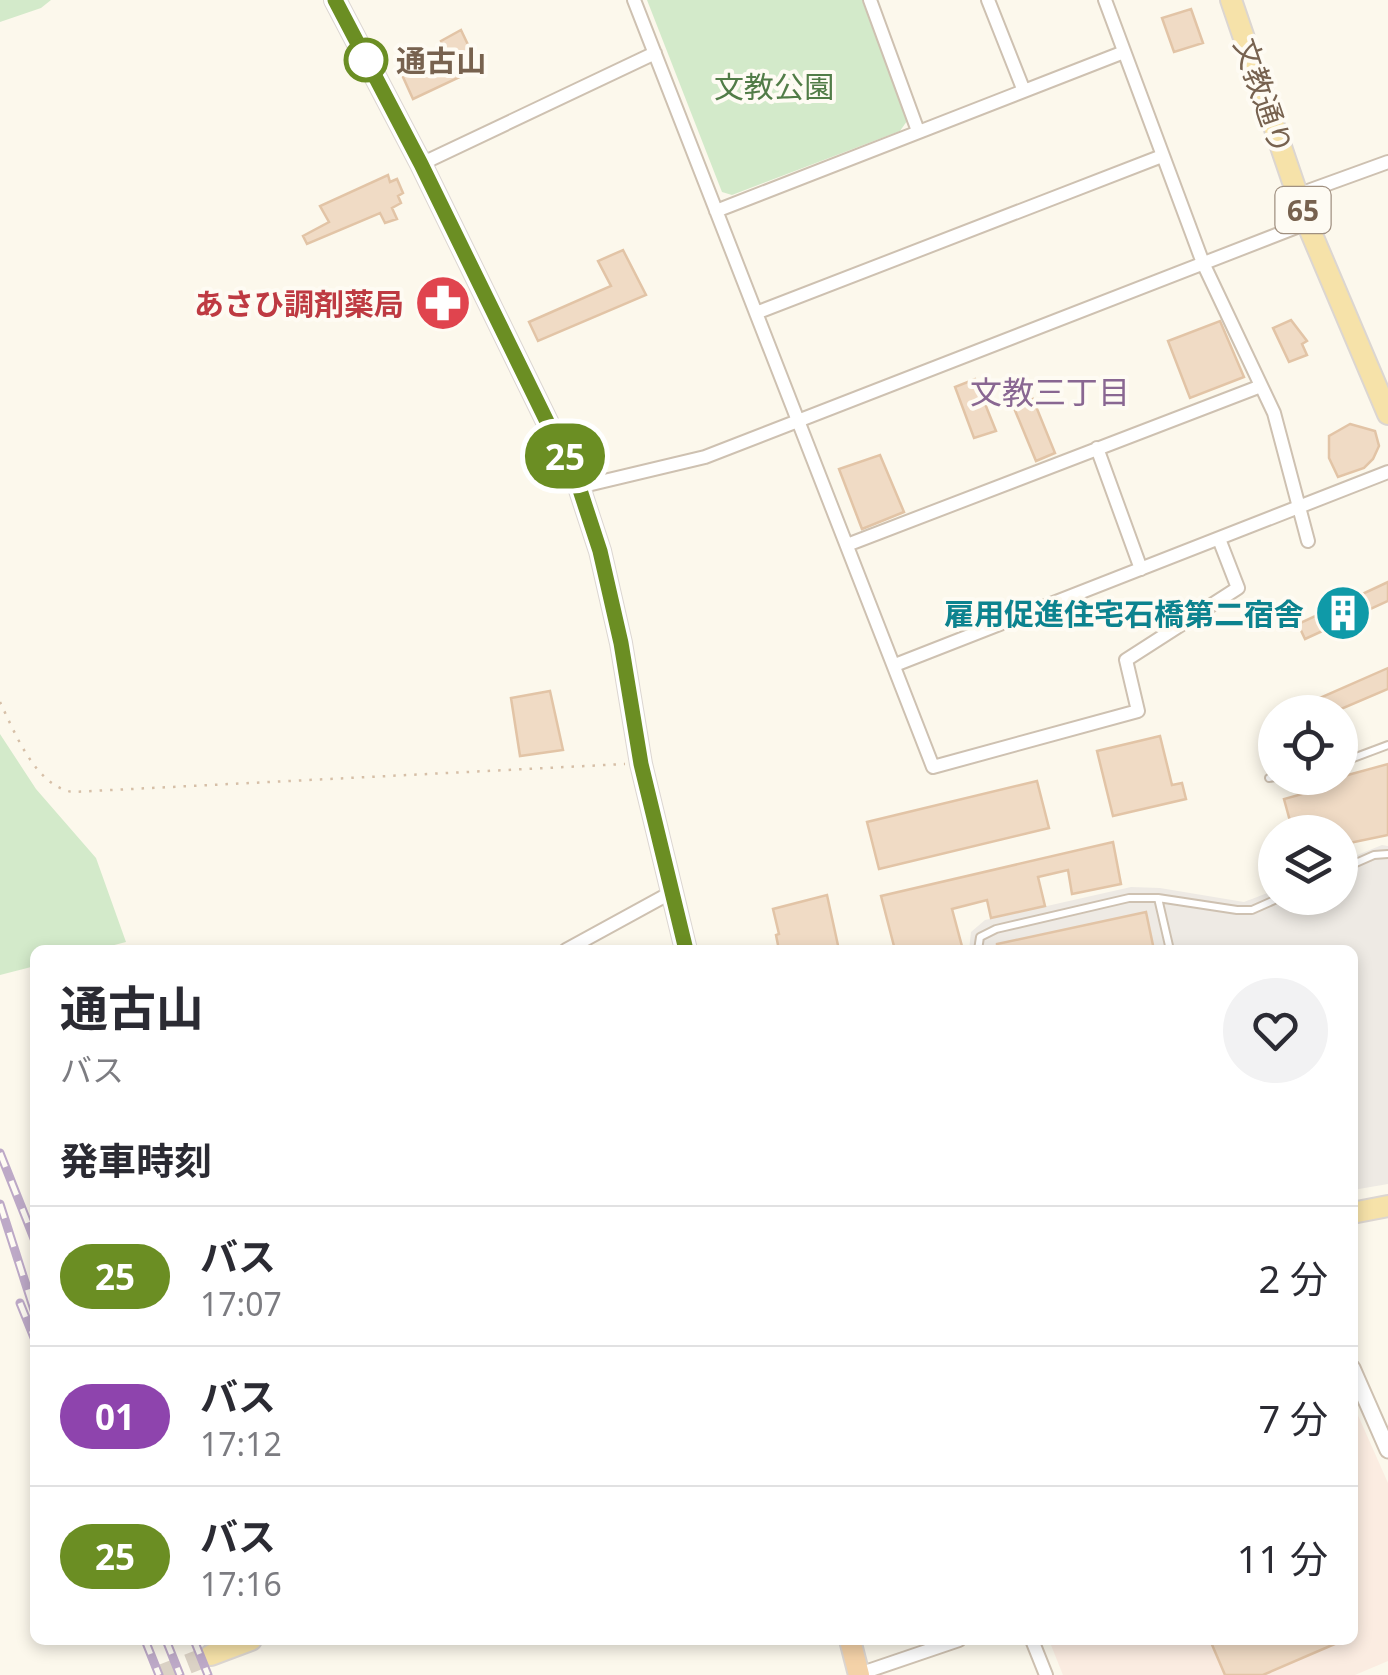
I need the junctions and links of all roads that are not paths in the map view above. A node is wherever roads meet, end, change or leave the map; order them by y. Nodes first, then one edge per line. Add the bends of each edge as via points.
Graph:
1 (336, 0) edge
2 (634, 0) edge
3 (870, 0) edge
4 (988, 0) edge
5 (1105, 0) edge
6 (1231, 0) edge
7 (1124, 52) junction
8 (655, 53) junction
9 (1024, 91) junction
10 (918, 131) junction
11 (1162, 156) junction
12 (1388, 162) edge
13 (421, 164) junction
14 (1298, 195) junction
15 (716, 211) junction
16 (1307, 222) junction
17 (1203, 263) junction
18 (756, 313) junction
19 (1261, 386) junction
20 (1388, 414) edge
21 (799, 421) junction
22 (1097, 448) junction
23 (1388, 472) edge
24 (579, 487) junction
25 (1299, 508) junction
26 (1220, 539) junction
27 (1308, 541) dead end
28 (847, 545) junction
29 (1140, 569) junction
30 (895, 665) junction
31 (1388, 745) edge
32 (1358, 757) edge
33 (1386, 855) edge
34 (1358, 862) edge
35 (1388, 865) edge
36 (672, 892) junction
37 (1158, 898) junction
38 (1258, 907) edge
39 (575, 945) edge
40 (685, 945) edge
41 (979, 945) edge
42 (1169, 945) edge
43 (1388, 1206) edge
44 (1358, 1212) edge
45 (1358, 1382) edge
46 (1388, 1450) edge
47 (238, 1645) edge
48 (851, 1645) edge
49 (945, 1645) edge
50 (1034, 1645) edge
51 (211, 1655) tunnel mouth
52 (859, 1675) edge
53 (1046, 1675) edge

1 - 13 highway
2 - 8 street
3 - 10 street
4 - 9 street
5 - 7 street
6 - 14 main road, 文教通り / 65
7 - 9 street
7 - 11 street
8 - 13 street
8 - 15 street
9 - 10 street
10 - 15 street
11 - 17 street
11 - 18 street
12 - 14 street
13 - 24 highway
14 - 16 main road, 文教通り / 65
15 - 18 street
16 - 17 street
16 - 20 main road, 文教通り / 65
17 - 19 street
17 - 21 street
18 - 21 street
19 - 22 street
19 - 25 street
21 - 24 street via 705,456
21 - 28 street
22 - 28 street
22 - 29 street
23 - 25 street
24 - 36 highway via 600,551
25 - 26 street
25 - 27 street
26 - 29 street
26 - 30 street via 1238,588 1126,660 1138,711 932,767
28 - 30 street
29 - 30 street
31 - 32 lane
33 - 34 lane
33 - 35 lane
36 - 39 street
36 - 40 highway
37 - 38 lane
37 - 41 lane via 1129,898 996,930 980,937
37 - 42 lane
43 - 44 main road
45 - 46 street
47 - 51 main road
48 - 52 highway
49 - 52 street
50 - 53 street

